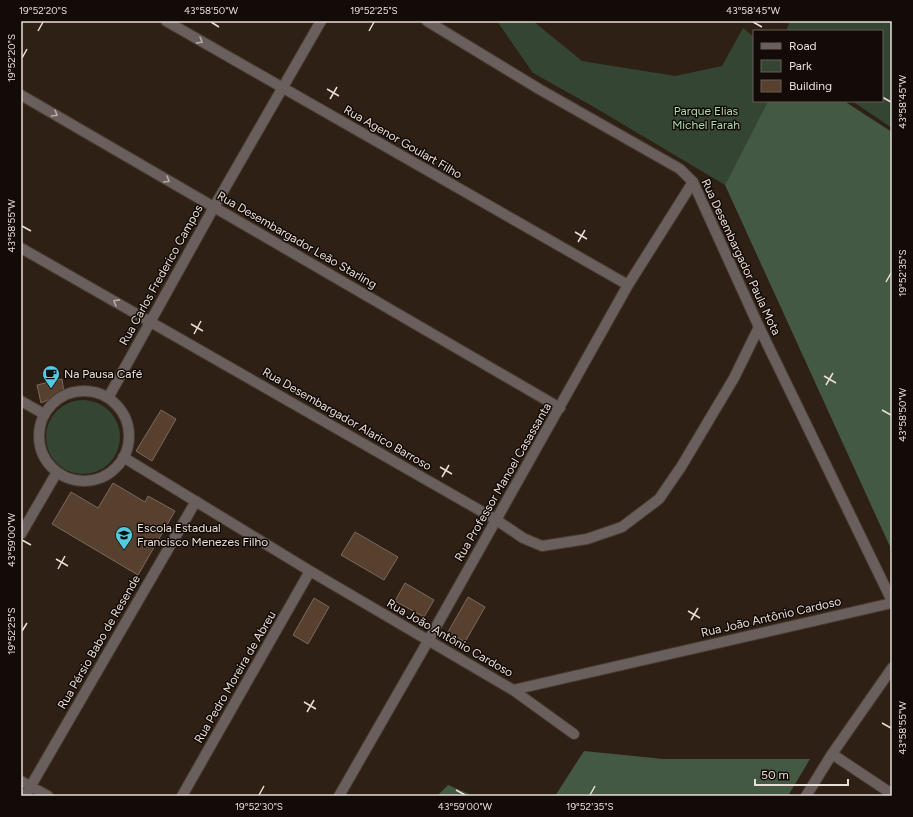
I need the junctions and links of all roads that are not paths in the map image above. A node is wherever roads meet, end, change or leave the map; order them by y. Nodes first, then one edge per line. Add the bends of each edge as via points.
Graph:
1 (166, 21) edge
2 (321, 21) edge
3 (427, 21) edge
4 (282, 88) junction
5 (21, 95) edge
6 (693, 182) junction
7 (214, 207) junction
8 (21, 248) edge
9 (628, 285) junction
10 (150, 321) junction
11 (759, 328) junction
12 (108, 398) junction
13 (21, 401) edge
14 (560, 408) junction
15 (44, 414) junction
16 (123, 457) junction
17 (57, 472) junction
18 (196, 501) junction
19 (495, 519) junction
20 (21, 534) edge
21 (310, 571) junction
22 (892, 602) edge
23 (428, 641) junction
24 (892, 668) edge
25 (513, 690) junction
26 (574, 734) dead end
27 (832, 754) junction
28 (21, 781) edge
29 (30, 786) junction
30 (892, 794) edge
31 (25, 796) edge
32 (48, 796) edge
33 (182, 796) edge
34 (339, 796) edge
35 (806, 796) edge

1 -> 4 street, Rua Agenor Goulart Filho
2 - 4 street, Rua Carlos Frederico Campos
3 - 6 street, Rua Desembargador Paula Mota via 539,89 680,169
4 - 7 street, Rua Carlos Frederico Campos
4 - 9 street, Rua Agenor Goulart Filho
5 -> 7 street, Rua Desembargador Leão Starling
6 - 9 street, Rua Professor Manoel Casassanta
6 - 11 street, Rua Desembargador Paula Mota
7 - 10 street, Rua Carlos Frederico Campos
7 - 14 street, Rua Desembargador Leão Starling
10 -> 8 street, Rua Desembargador Alarico Barroso
9 - 14 street, Rua Professor Manoel Casassanta
10 - 12 street, Rua Carlos Frederico Campos
10 - 19 street, Rua Desembargador Alarico Barroso
11 - 19 street, Rua Desembargador Alarico Barroso via 734,378 659,499 622,527 587,539 542,546 523,538
11 - 22 street, Rua Desembargador Paula Mota
12 - 15 street via 95,392 73,392 53,402
12 - 16 street via 118,406 125,418 128,444
13 - 15 street
14 - 19 street, Rua Professor Manoel Casassanta
15 - 17 street via 39,439 42,452
16 - 17 street via 114,469 101,477 86,481 71,479
16 - 18 street, Rua João Antônio Cardoso
17 - 20 street
18 - 21 street, Rua João Antônio Cardoso
18 - 29 street, Rua Pérsio Babo de Resende
19 - 23 street, Rua Professor Manoel Casassanta
21 - 23 street, Rua João Antônio Cardoso
21 - 33 street, Rua Pedro Moreira de Abreu
22 - 25 street, Rua João Antônio Cardoso
23 - 25 street, Rua João Antônio Cardoso
23 - 34 street, Rua Professor Manoel Casassanta
24 - 27 street
25 - 26 street
27 - 30 street
27 - 35 street
28 - 29 street
29 - 31 street, Rua Pérsio Babo de Resende
29 - 32 street

